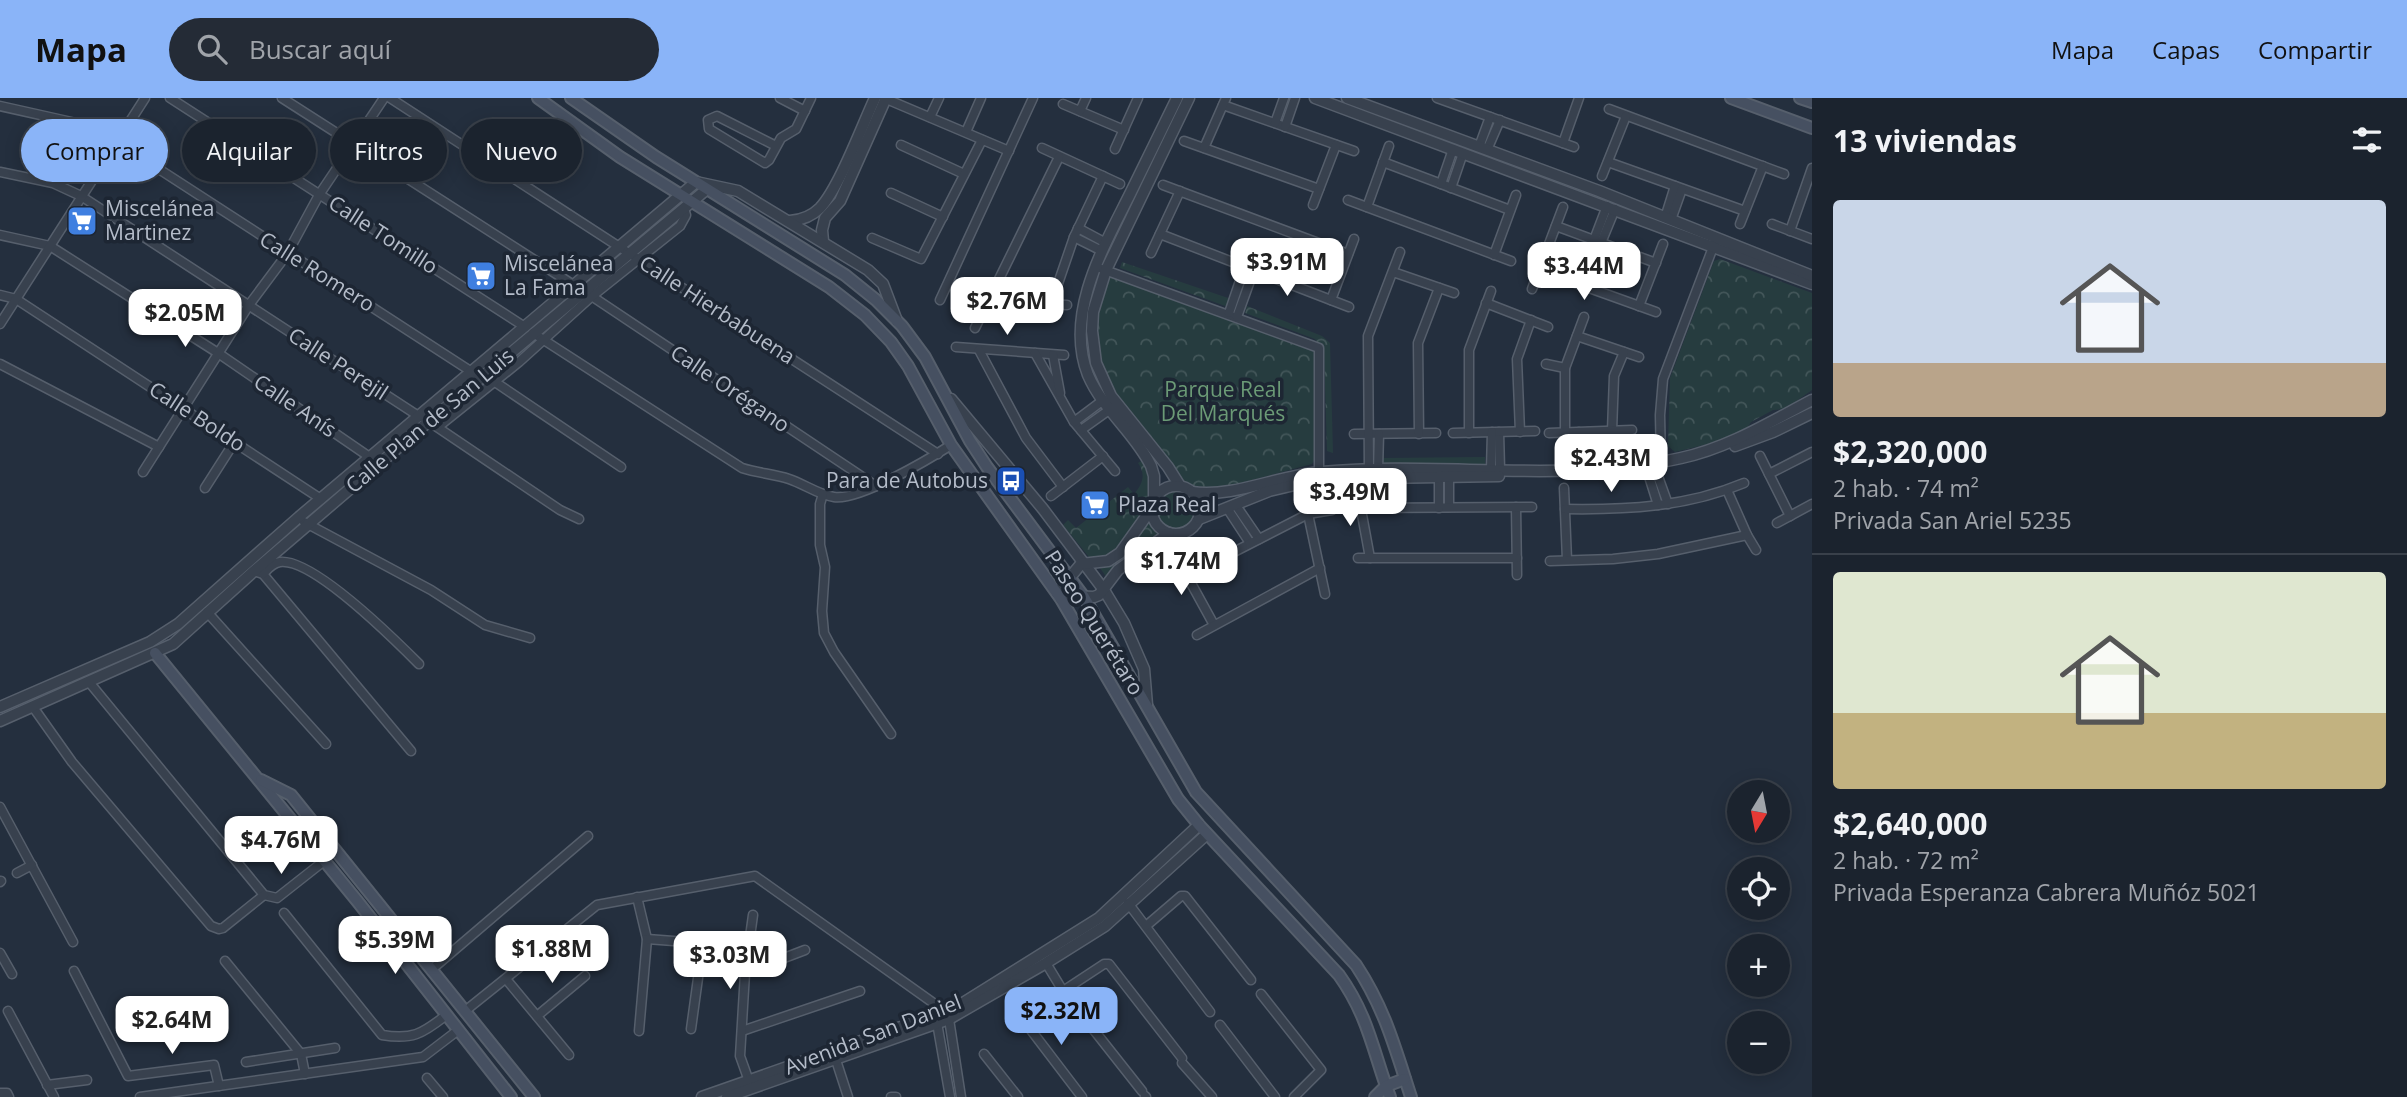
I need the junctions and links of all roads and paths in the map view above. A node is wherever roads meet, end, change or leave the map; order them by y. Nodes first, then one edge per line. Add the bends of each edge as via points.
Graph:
1 (145, 98) edge
2 (170, 98) edge
3 (282, 98) edge
4 (384, 98) edge
5 (390, 98) edge
6 (538, 98) edge
7 (571, 98) edge
8 (780, 98) edge
9 (811, 98) edge
10 (874, 98) edge
11 (885, 98) edge
12 (939, 98) edge
13 (981, 98) edge
14 (1033, 98) edge
15 (1086, 98) edge
16 (1138, 98) edge
17 (1177, 98) edge
18 (1189, 98) edge
19 (1284, 98) edge
20 (1295, 98) edge
21 (1315, 98) edge
22 (1347, 98) edge
23 (1437, 98) edge
24 (1579, 98) edge
25 (1731, 98) edge
26 (1800, 98) edge
27 (1224, 102) edge
28 (1812, 102) edge
29 (1063, 104) dead end
30 (0, 106) edge
31 (1609, 109) dead end
32 (805, 111) junction
33 (1080, 111) junction
34 (1626, 116) junction
35 (930, 117) junction
36 (1490, 117) junction
37 (1385, 118) junction
38 (58, 119) edge
39 (132, 119) edge
40 (369, 119) edge
41 (1500, 120) junction
42 (1275, 123) junction
43 (1285, 127) junction
44 (1812, 128) edge
45 (330, 129) edge
46 (1124, 130) junction
47 (966, 132) junction
48 (982, 140) junction
49 (1184, 141) dead end
50 (1563, 143) junction
51 (901, 145) dead end
52 (1336, 145) junction
53 (776, 146) junction
54 (1389, 146) dead end
55 (1574, 146) dead end
56 (1042, 148) dead end
57 (1204, 148) junction
58 (1483, 148) junction
59 (1115, 149) dead end
60 (1009, 151) junction
61 (1354, 151) dead end
62 (1458, 151) junction
63 (1059, 157) junction
64 (1383, 162) junction
65 (1608, 162) junction
66 (1763, 166) junction
67 (1812, 168) edge
68 (0, 172) edge
69 (964, 174) junction
70 (1784, 174) dead end
71 (168, 175) edge
72 (1103, 176) junction
73 (1602, 176) dead end
74 (330, 178) edge
75 (91, 182) edge
76 (413, 182) edge
77 (696, 182) junction
78 (1120, 184) dead end
79 (1441, 184) junction
80 (1163, 185) dead end
81 (1809, 185) edge
82 (1679, 187) junction
83 (1451, 188) junction
84 (707, 189) junction
85 (1319, 189) junction
86 (1180, 191) junction
87 (891, 193) dead end
88 (319, 195) junction
89 (1516, 195) dead end
90 (81, 196) junction
91 (681, 196) junction
92 (1348, 200) dead end
93 (1313, 205) dead end
94 (688, 206) junction
95 (1367, 207) junction
96 (1563, 207) dead end
97 (1611, 207) junction
98 (1510, 211) junction
99 (1745, 211) junction
100 (943, 217) junction
101 (1668, 219) junction
102 (790, 221) junction
103 (1740, 224) dead end
104 (1772, 224) dead end
105 (1556, 226) junction
106 (1079, 228) junction
107 (1790, 231) junction
108 (1160, 234) junction
109 (0, 235) edge
110 (1074, 237) junction
111 (872, 238) dead end
112 (1354, 239) dead end
113 (1812, 239) edge
114 (823, 241) junction
115 (1598, 241) junction
116 (1714, 242) junction
117 (1663, 244) dead end
118 (50, 246) junction
119 (1104, 247) junction
120 (1400, 252) dead end
121 (630, 253) junction
122 (1151, 253) dead end
123 (287, 254) junction
124 (1348, 254) junction
125 (1494, 255) junction
126 (1510, 261) dead end
127 (1656, 263) junction
128 (1245, 266) junction
129 (1101, 268) junction
130 (1254, 270) junction
131 (1539, 270) junction
132 (1393, 272) junction
133 (1812, 276) edge
134 (1812, 284) edge
135 (1439, 288) junction
136 (1532, 289) dead end
137 (583, 291) junction
138 (1491, 291) dead end
139 (1454, 293) dead end
140 (0, 295) edge
141 (16, 299) junction
142 (940, 300) dead end
143 (1331, 300) junction
144 (989, 302) junction
145 (1486, 303) junction
146 (1051, 304) junction
147 (248, 305) junction
148 (1067, 305) dead end
149 (1639, 306) junction
150 (1349, 307) dead end
151 (1656, 313) dead end
152 (1233, 315) junction
153 (1584, 317) dead end
154 (1531, 320) junction
155 (897, 321) junction
156 (0, 324) edge
157 (1548, 327) dead end
158 (975, 328) dead end
159 (529, 330) junction
160 (1577, 336) junction
161 (543, 340) junction
162 (956, 347) dead end
163 (979, 349) junction
164 (1623, 352) junction
165 (218, 353) junction
166 (1035, 353) junction
167 (1052, 355) junction
168 (1064, 355) dead end
169 (1639, 357) dead end
170 (0, 364) edge
171 (1545, 364) dead end
172 (1565, 368) junction
173 (477, 374) junction
174 (495, 382) junction
175 (943, 390) junction
176 (1812, 400) edge
177 (1061, 403) junction
178 (1105, 406) junction
179 (183, 408) junction
180 (1812, 413) edge
181 (428, 422) junction
182 (1074, 422) junction
183 (1081, 430) junction
184 (1632, 430) dead end
185 (1535, 431) dead end
186 (1612, 431) junction
187 (1496, 432) junction
188 (1520, 432) junction
189 (1565, 432) junction
190 (1583, 432) junction
191 (1419, 433) junction
192 (1436, 433) dead end
193 (1453, 433) dead end
194 (1469, 433) junction
195 (1549, 433) dead end
196 (1354, 434) dead end
197 (1375, 434) junction
198 (235, 441) junction
199 (951, 445) junction
200 (159, 447) junction
201 (1812, 452) edge
202 (937, 454) junction
203 (1103, 456) junction
204 (1760, 456) dead end
205 (371, 458) junction
206 (621, 467) dead end
207 (1655, 467) junction
208 (1495, 469) junction
209 (1585, 469) junction
210 (1374, 470) junction
211 (1115, 471) dead end
212 (143, 472) dead end
213 (1769, 474) junction
214 (1319, 475) junction
215 (1444, 478) junction
216 (1744, 483) dead end
217 (876, 486) junction
218 (1180, 486) junction
219 (1063, 487) junction
220 (205, 488) dead end
221 (1564, 488) dead end
222 (1727, 490) junction
223 (1192, 492) junction
224 (1358, 493) dead end
225 (823, 494) junction
226 (1051, 496) dead end
227 (321, 499) junction
228 (1153, 504) junction
229 (1668, 504) junction
230 (1812, 504) edge
231 (1658, 505) junction
232 (1231, 506) junction
233 (1516, 507) junction
234 (1532, 507) dead end
235 (1360, 508) junction
236 (1439, 508) junction
237 (1449, 508) junction
238 (1565, 509) junction
239 (1332, 510) dead end
240 (1308, 514) junction
241 (1790, 516) junction
242 (299, 517) junction
243 (579, 519) dead end
244 (1199, 519) junction
245 (1777, 523) dead end
246 (307, 526) junction
247 (1169, 533) junction
248 (1747, 535) junction
249 (1259, 539) junction
250 (1250, 543) junction
251 (1756, 550) dead end
252 (1175, 554) dead end
253 (1358, 558) dead end
254 (1370, 558) junction
255 (1517, 558) junction
256 (1567, 560) junction
257 (1550, 561) dead end
258 (1085, 563) junction
259 (1320, 568) junction
260 (258, 572) junction
261 (1517, 575) dead end
262 (1186, 576) junction
263 (1071, 578) junction
264 (1104, 590) junction
265 (1325, 594) dead end
266 (1059, 596) junction
267 (1084, 597) junction
268 (207, 612) junction
269 (1214, 625) junction
270 (1197, 635) dead end
271 (530, 638) dead end
272 (150, 642) junction
273 (155, 653) junction
274 (419, 664) dead end
275 (89, 682) junction
276 (0, 707) edge
277 (33, 707) junction
278 (1147, 709) junction
279 (0, 720) edge
280 (891, 734) dead end
281 (326, 744) dead end
282 (411, 751) dead end
283 (256, 777) junction
284 (0, 807) edge
285 (1203, 829) junction
286 (588, 836) dead end
287 (324, 861) junction
288 (32, 866) junction
289 (17, 873) dead end
290 (369, 892) junction
291 (264, 895) junction
292 (637, 897) junction
293 (358, 902) junction
294 (1128, 904) junction
295 (284, 913) dead end
296 (753, 915) dead end
297 (1146, 926) junction
298 (1079, 938) junction
299 (648, 939) junction
300 (73, 942) dead end
301 (805, 950) dead end
302 (0, 953) edge
303 (225, 961) dead end
304 (1046, 964) junction
305 (431, 970) junction
306 (74, 971) dead end
307 (745, 973) junction
308 (12, 974) dead end
309 (585, 976) dead end
310 (506, 979) junction
311 (1251, 980) dead end
312 (860, 991) dead end
313 (1063, 991) junction
314 (1261, 994) dead end
315 (8, 1011) dead end
316 (465, 1011) junction
317 (1210, 1012) dead end
318 (1018, 1013) dead end
319 (941, 1015) junction
320 (445, 1016) junction
321 (537, 1016) junction
322 (1220, 1025) dead end
323 (691, 1029) dead end
324 (457, 1031) junction
325 (639, 1031) dead end
326 (742, 1031) junction
327 (335, 1048) dead end
328 (301, 1054) junction
329 (984, 1054) dead end
330 (569, 1055) dead end
331 (834, 1055) junction
332 (246, 1062) dead end
333 (305, 1074) junction
334 (427, 1078) dead end
335 (1405, 1079) junction
336 (87, 1080) dead end
337 (47, 1085) junction
338 (219, 1086) junction
339 (1009, 1086) junction
340 (744, 1088) edge
341 (1388, 1092) edge
342 (0, 1093) edge
343 (1144, 1095) edge
344 (509, 1096) edge
345 (9, 1097) edge
346 (54, 1097) edge
347 (140, 1097) edge
348 (443, 1097) edge
349 (534, 1097) edge
350 (702, 1097) edge
351 (727, 1097) edge
352 (848, 1097) edge
353 (891, 1097) edge
354 (897, 1097) edge
355 (950, 1097) edge
356 (961, 1097) edge
357 (1011, 1097) edge
358 (1018, 1097) edge
359 (1082, 1097) edge
360 (1212, 1097) edge
361 (1275, 1097) edge
362 (1294, 1097) edge
363 (1375, 1097) edge
364 (1411, 1097) edge

1 - 39 street
2 - 88 street, Calle Tomillo
3 - 45 street, Calle Orégano
4 - 40 street
5 - 121 street, Calle Hierbabuena
6 - 91 main road, Paseo Querétaro
7 - 77 main road, Paseo Querétaro
8 - 32 street
9 - 32 street
10 - 102 street via 833,190 812,214
11 - 35 street
11 - 114 street via 840,201 825,218
12 - 35 street
13 - 47 street
14 - 60 street
15 - 33 street
16 - 46 street
17 - 119 street
18 - 129 street
19 - 42 street
20 - 43 street
21 - 37 street
22 - 37 street
23 - 36 street
24 - 50 street
25 - 44 main road
26 - 28 main road
27 - 42 street
27 - 57 street
29 - 33 street
30 - 38 street, Calle Romero
31 - 34 street
32 - 53 street via 796,130 785,134
33 - 46 street
34 - 65 street
34 - 66 street
35 - 47 street
36 - 41 street
36 - 58 street
37 - 58 street
37 - 62 street
41 - 50 street
41 - 58 street
42 - 43 street
43 - 52 street
46 - 59 street
47 - 48 street
48 - 60 street
48 - 69 street
49 - 57 street
50 - 55 street
51 - 69 street
52 - 61 street
52 - 85 street
53 - 53 street via 765,163 709,129 708,120 717,116
54 - 64 street
56 - 63 street
57 - 85 street
58 - 101 street
60 - 142 street
62 - 79 street
62 - 83 street
62 - 97 street
63 - 72 street
63 - 144 street
64 - 79 street
64 - 95 street
65 - 73 street
65 - 82 street
66 - 70 street
66 - 99 street
67 - 81 street
68 - 90 street, Calle Perejil via 53,183
69 - 100 street
71 - 123 street, Calle Romero
72 - 78 street
72 - 106 street
74 - 88 street
75 - 90 street
76 - 137 street, Calle Orégano
77 - 84 main road, Paseo Querétaro
77 - 91 street, Calle Plan de San Luis
77 - 102 street via 738,191
79 - 83 street
80 - 86 street
81 - 107 street
82 - 99 street
82 - 101 street
83 - 98 street
84 - 94 street, Calle Plan de San Luis
84 - 155 main road, Paseo Querétaro via 845,275
85 - 93 street
86 - 108 street
86 - 124 street
87 - 100 street
88 - 123 street
88 - 159 street, Calle Tomillo
89 - 98 street
90 - 118 street
90 - 147 street, Calle Perejil
91 - 94 main road, Paseo Querétaro
91 - 121 street, Calle Plan de San Luis
92 - 95 street
94 - 121 street, Calle Plan de San Luis
94 - 199 main road, Paseo Querétaro via 829,287 865,315 908,366
95 - 125 street
96 - 105 street
97 - 115 street
97 - 116 street
98 - 125 street
99 - 103 street
100 - 111 street via 921,259
101 - 116 street
102 - 114 street
104 - 107 street
105 - 115 street
105 - 131 street
106 - 110 street
106 - 119 street
107 - 113 street
108 - 122 street
108 - 128 street
109 - 118 street, Calle Anís
110 - 119 street
110 - 146 street
112 - 124 street
114 - 155 street via 883,284
115 - 127 street
116 - 133 street
116 - 134 street
116 - 207 street via 1663,379
117 - 127 street
118 - 141 street
118 - 165 street, Calle Anís
119 - 129 street
120 - 132 street
121 - 137 street, Calle Plan de San Luis
121 - 137 street
121 - 202 street, Calle Hierbabuena
123 - 147 street
123 - 173 street, Calle Romero
124 - 143 street
125 - 126 street
127 - 149 street
128 - 130 street
128 - 152 street
129 - 152 street
129 - 178 street via 1086,296 1082,332 1087,371
129 - 218 street via 1093,312 1096,363 1111,396
130 - 143 street
130 - 152 street
131 - 136 street
131 - 149 street
132 - 135 street
132 - 197 street via 1368,337
135 - 139 street
135 - 191 street via 1418,343
137 - 159 street, Calle Plan de San Luis
137 - 161 street
137 - 217 street, Calle Orégano
138 - 145 street
140 - 141 street, Calle Boldo
141 - 156 street
141 - 179 street, Calle Boldo
143 - 150 street
144 - 146 street
144 - 158 street
145 - 154 street
145 - 194 street via 1469,350
146 - 148 street
147 - 165 street
147 - 181 street, Calle Perejil
149 - 151 street
152 - 214 street via 1319,348
153 - 160 street
154 - 157 street
154 - 188 street via 1517,359
155 - 175 main road, Paseo Querétaro
159 - 161 street, Calle Tomillo
159 - 173 street, Calle Plan de San Luis
160 - 164 street
160 - 172 street
161 - 174 street
161 - 225 street, Calle Tomillo via 742,468 785,477
162 - 163 street
163 - 166 street
163 - 219 street via 1027,438
164 - 169 street
164 - 186 street via 1614,376
165 - 179 street
165 - 205 street, Calle Anís
166 - 167 street
166 - 177 street
167 - 168 street
167 - 177 street
170 - 200 street
171 - 172 street
172 - 189 street
173 - 174 street, Calle Romero
173 - 181 street, Calle Plan de San Luis
174 - 181 street
174 - 206 street, Calle Romero
175 - 258 street
175 - 263 main road, Paseo Querétaro via 987,467
176 - 207 street via 1750,433
177 - 182 street
178 - 182 street
178 - 183 street
178 - 228 street via 1147,458 1154,476
179 - 198 street, Calle Boldo
179 - 200 street
180 - 207 street via 1705,456
181 - 205 street, Calle Plan de San Luis
181 - 243 street, Calle Perejil
181 - 246 street, Calle Plan de San Luis
182 - 183 street
183 - 203 street
184 - 186 street
185 - 188 street
186 - 190 street
187 - 188 street
187 - 194 street
187 - 208 street
189 - 190 street
189 - 195 street
190 - 209 street
191 - 192 street
191 - 197 street
193 - 194 street
196 - 197 street
197 - 210 street
198 - 220 street
198 - 227 street, Calle Boldo
199 - 202 street
199 - 266 main road, Paseo Querétaro
200 - 212 street
201 - 213 street
202 - 217 street
203 - 211 street
203 - 219 street
204 - 213 street
205 - 227 street, Calle Plan de San Luis
207 - 209 street
207 - 215 street via 1613,473
207 - 229 street
207 - 231 street
208 - 209 street
208 - 210 street
210 - 214 street
213 - 241 street
214 - 215 street
214 - 223 street via 1218,493
214 - 232 street
215 - 236 street
215 - 237 street
216 - 222 street
217 - 225 street via 848,497
218 - 223 street
218 - 228 street via 1160,492
219 - 226 street
221 - 238 street
222 - 229 street
222 - 248 street
223 - 244 street via 1200,506
224 - 235 street
225 - 280 street via 824,634
227 - 242 street, Calle Plan de San Luis
228 - 247 street via 1156,523
228 - 258 street via 1120,553 1108,561
229 - 231 street
230 - 241 street
231 - 238 street
232 - 244 street
232 - 249 street
232 - 250 street
233 - 234 street
233 - 237 street
233 - 255 street
235 - 236 street
235 - 254 street
236 - 237 street
238 - 256 street
239 - 240 street
240 - 249 street
240 - 259 street
241 - 245 street
242 - 246 street
242 - 272 street, Calle Plan de San Luis via 178,624
244 - 247 street via 1192,529
246 - 260 street, Calle Plan de San Luis
246 - 271 street via 431,590 485,625
247 - 264 street via 1118,570
248 - 251 street
248 - 256 street via 1658,554
249 - 250 street
250 - 262 street
252 - 262 street
253 - 254 street
254 - 255 street
255 - 261 street
256 - 257 street
258 - 263 street
258 - 264 street
259 - 265 street
259 - 269 street
260 - 268 street, Calle Plan de San Luis
260 - 274 street via 282,562 329,584 366,611
260 - 282 street
262 - 269 street
263 - 266 street
263 - 267 main road, Paseo Querétaro
264 - 267 street
264 - 278 street via 1143,669
266 - 267 street
266 - 285 main road, Paseo Querétaro via 1178,799
267 - 278 main road, Paseo Querétaro
268 - 273 street, Calle Plan de San Luis via 173,644
268 - 281 street
269 - 270 street
272 - 273 street
272 - 276 street, Calle Plan de San Luis
273 - 275 street, Calle Plan de San Luis
273 - 283 main road
275 - 277 street, Calle Plan de San Luis
275 - 291 street
277 - 279 street, Calle Plan de San Luis
277 - 291 street via 72,762 211,926 223,928
278 - 335 main road, Paseo Querétaro via 1196,792 1356,965 1385,1015
283 - 287 main road
283 - 290 main road via 291,795
284 - 288 street
285 - 294 street, Avenida San Daniel
285 - 298 street, Avenida San Daniel
285 - 341 main road, Paseo Querétaro via 1339,975 1366,1021
286 - 305 street
287 - 291 street via 277,898
287 - 293 main road
288 - 289 street
288 - 300 street
290 - 293 street
290 - 305 main road
292 - 299 street
292 - 310 street via 597,905
292 - 319 street via 755,876
293 - 320 main road
294 - 297 street
294 - 298 street, Avenida San Daniel via 1105,926
295 - 320 street via 382,1035 420,1034
296 - 307 street
297 - 311 street via 1185,896
297 - 317 street
298 - 304 street, Avenida San Daniel
298 - 319 street, Avenida San Daniel
299 - 323 street via 700,943
299 - 325 street
301 - 307 street
302 - 308 street
303 - 328 street
304 - 313 street
304 - 319 street, Avenida San Daniel
305 - 316 main road
306 - 338 street via 128,1076 214,1065
307 - 326 street
309 - 321 street
310 - 316 street
310 - 321 street
312 - 326 street
313 - 343 street
313 - 360 street via 1109,964
314 - 362 street via 1321,1070
315 - 337 street
316 - 349 main road
318 - 359 street
319 - 331 street, Avenida San Daniel
319 - 355 street
319 - 356 street
320 - 324 main road
321 - 330 street
322 - 361 street
324 - 333 street via 423,1057
324 - 344 main road
326 - 340 street
327 - 328 street
328 - 332 street
328 - 333 street
329 - 339 street
331 - 340 street, Avenida San Daniel
331 - 352 street
333 - 338 street
334 - 348 street
335 - 341 main road
335 - 364 main road, Paseo Querétaro
336 - 337 street
337 - 346 street
338 - 347 street
339 - 357 street
339 - 358 street
340 - 350 street, Avenida San Daniel
340 - 351 street, Avenida San Daniel
341 - 363 main road
342 - 345 street
353 - 354 street

